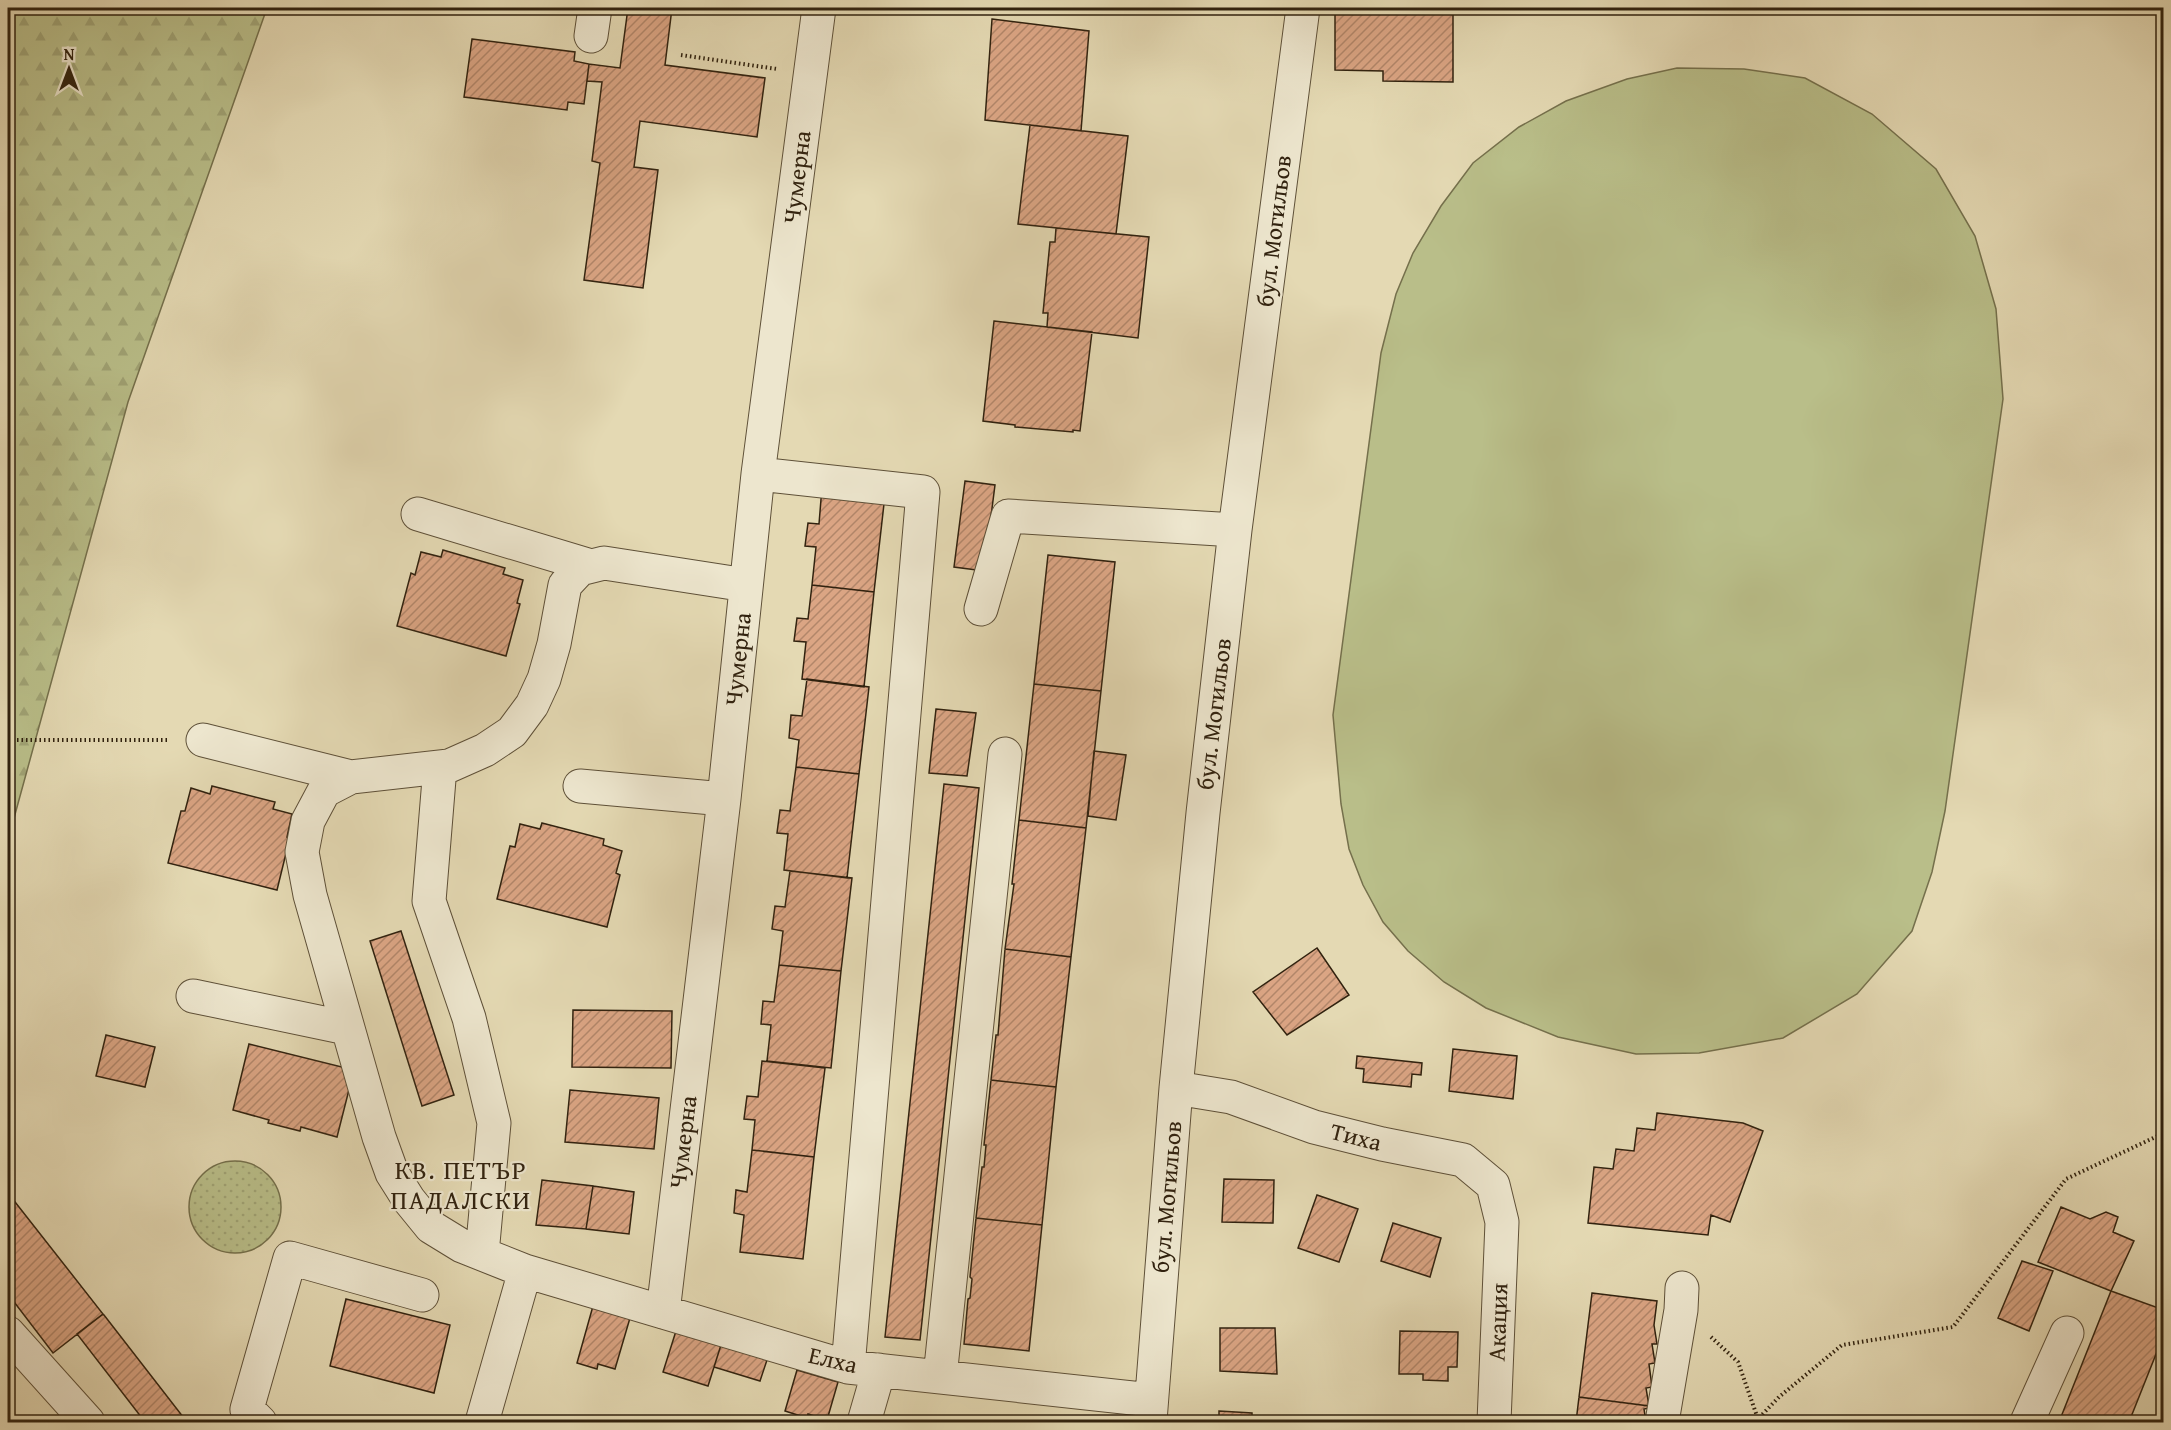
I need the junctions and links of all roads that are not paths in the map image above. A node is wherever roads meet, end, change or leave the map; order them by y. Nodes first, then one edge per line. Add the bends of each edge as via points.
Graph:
1 (819, 8) edge
2 (1303, 8) edge
3 (758, 474) junction
4 (418, 514) dead end
5 (1236, 530) junction
6 (591, 566) junction
7 (746, 585) junction
8 (981, 609) dead end
9 (203, 740) road end
10 (1005, 754) dead end
11 (440, 767) junction
12 (351, 777) junction
13 (580, 786) dead end
14 (724, 799) junction
15 (193, 996) dead end
16 (347, 1028) junction
17 (1176, 1088) junction
18 (1502, 1222) joint
19 (482, 1254) junction
20 (525, 1271) junction
21 (422, 1295) dead end
22 (1682, 1299) road end
23 (663, 1312) junction
24 (2067, 1332) dead end
25 (8, 1333) edge
26 (864, 1368) junction
27 (940, 1377) junction
28 (1150, 1411) edge
29 (88, 1422) edge
30 (260, 1422) edge
31 (482, 1422) edge
32 (864, 1422) edge
33 (1494, 1422) edge
34 (1662, 1422) edge
35 (2027, 1422) edge

1 - 3 street, Чумерна
2 - 5 street, бул. Могильов
3 - 7 street, Чумерна
3 - 26 street via 923,492
4 - 6 street
5 - 8 street via 1008,516
5 - 17 street, бул. Могильов
6 - 7 street via 604,563
6 - 11 street via 580,569 565,585 544,679 532,705 512,732 485,750
7 - 14 street, Чумерна
9 - 12 street
10 - 27 street
11 - 12 street
11 - 19 street via 429,901 469,1018 494,1123
12 - 16 street, Елха via 324,791 308,821 302,852
13 - 14 street
14 - 23 street, Чумерна
15 - 16 street
16 - 19 street, Елха via 379,1137 392,1173 408,1200 431,1227
17 - 18 street, Тиха via 1231,1097 1314,1127 1463,1160 1493,1185
17 - 28 street, бул. Могильов
18 - 33 street, Акация
19 - 20 street, Елха
20 - 23 street, Елха
20 - 31 street
21 - 30 street via 290,1258 247,1408
22 - 34 street
23 - 26 street, Елха
24 - 35 street
25 - 29 street
26 - 27 street, Елха
26 - 32 street
27 - 28 street, Елха

